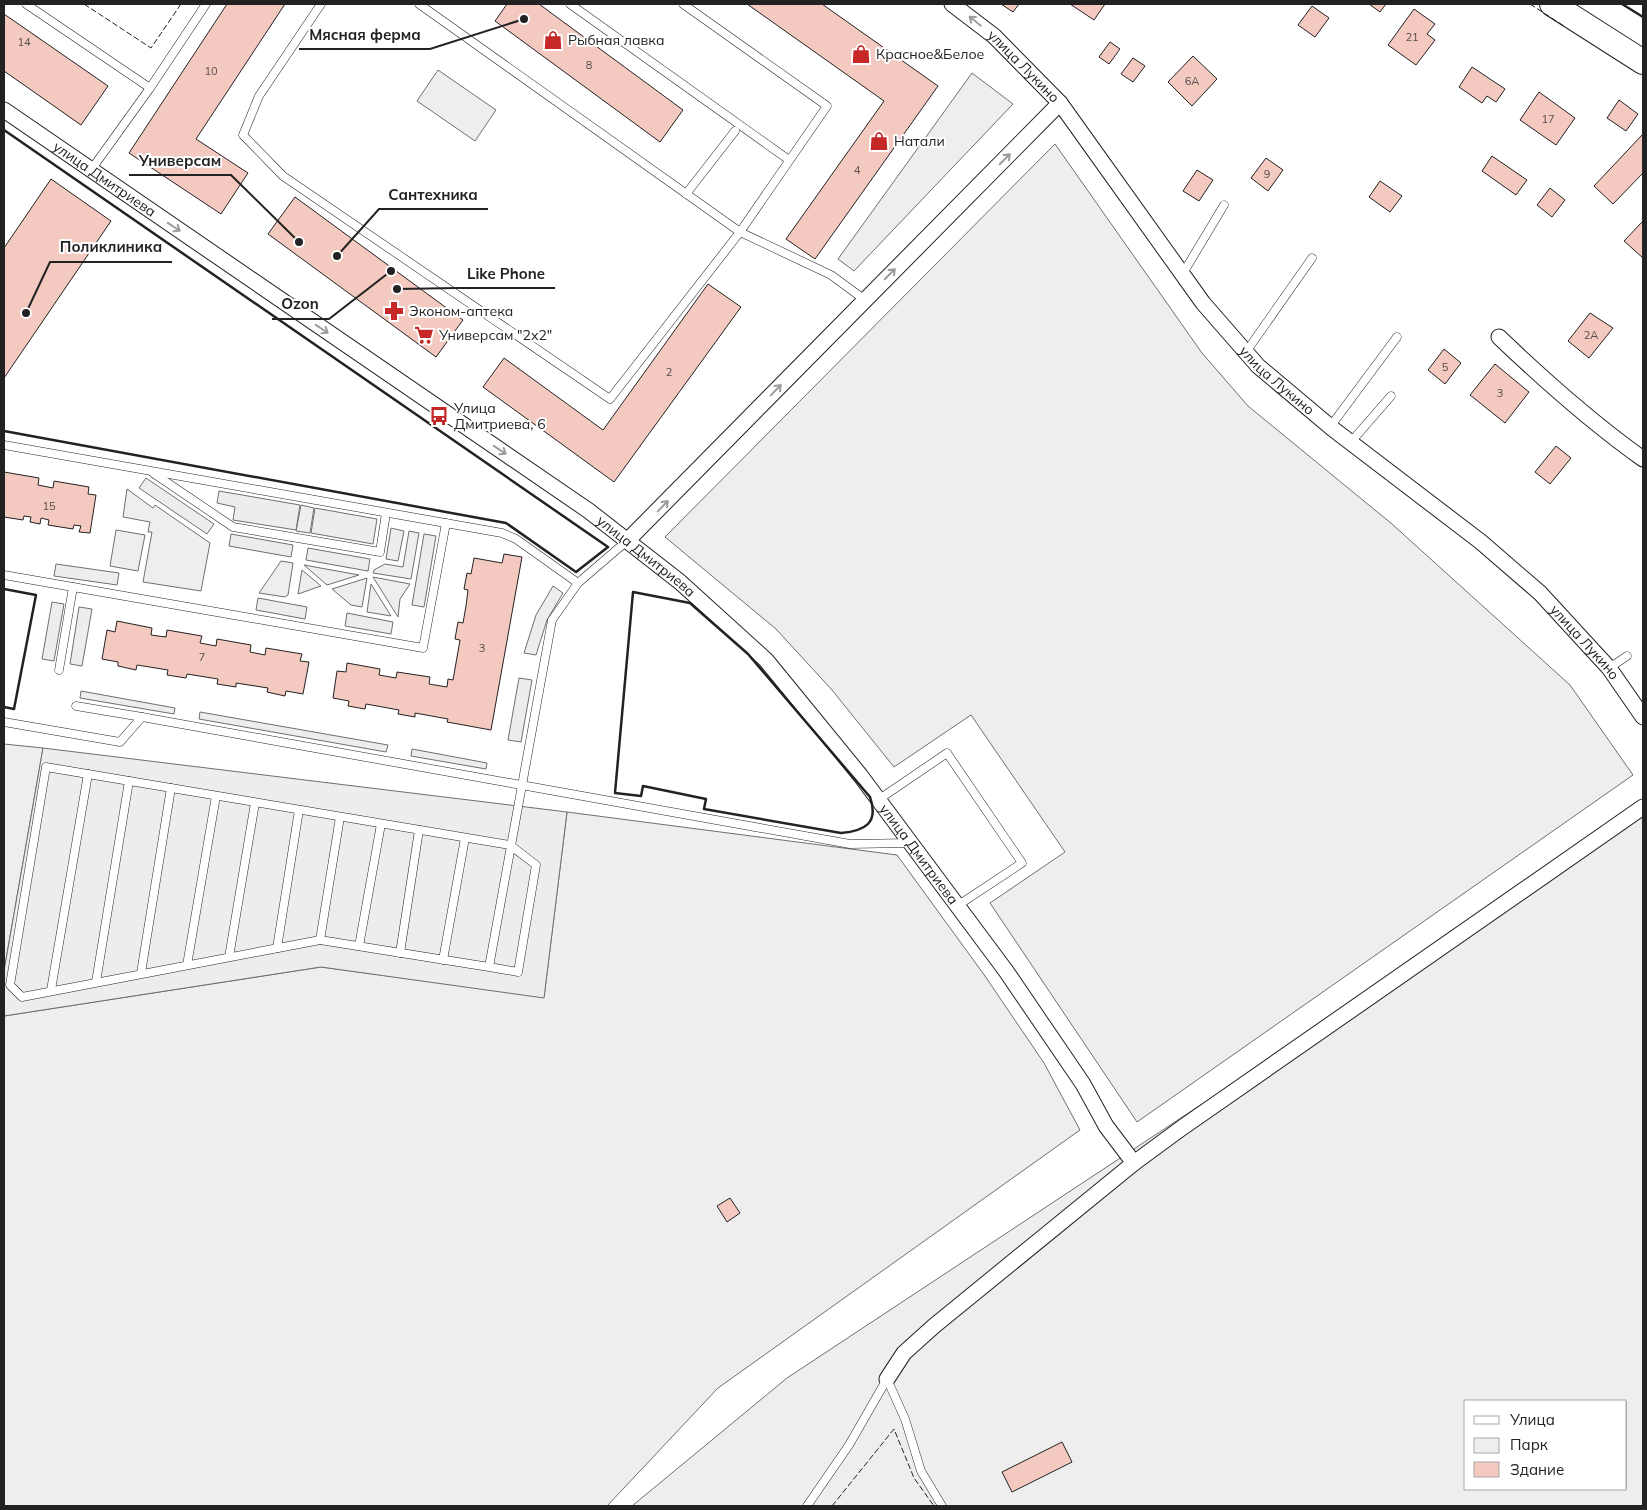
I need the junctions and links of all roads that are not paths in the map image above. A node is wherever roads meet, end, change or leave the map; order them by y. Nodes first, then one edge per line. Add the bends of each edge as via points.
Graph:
1 (26, 4) edge
2 (206, 4) edge
3 (321, 4) edge
4 (419, 4) edge
5 (570, 4) edge
6 (683, 4) edge
7 (952, 4) edge
8 (1552, 4) edge
9 (1643, 62) edge
10 (150, 88) junction
11 (1060, 103) junction
12 (4, 110) edge
13 (735, 131) dead end
14 (790, 160) junction
15 (91, 170) junction
16 (686, 194) junction
17 (1224, 205) dead end
18 (740, 232) junction
19 (1312, 258) dead end
20 (1182, 275) junction
21 (865, 300) junction
22 (1499, 337) dead end
23 (1397, 338) dead end
24 (1246, 352) junction
25 (1391, 396) dead end
26 (1330, 427) junction
27 (1350, 442) junction
28 (4, 445) edge
29 (1643, 458) edge
30 (150, 471) junction
31 (386, 513) junction
32 (446, 523) junction
33 (628, 540) junction
34 (4, 575) edge
35 (578, 583) junction
36 (73, 587) junction
37 (1627, 656) dead end
38 (1609, 668) junction
39 (59, 670) dead end
40 (76, 706) dead end
41 (142, 717) junction
42 (1643, 717) edge
43 (4, 722) edge
44 (88, 774) junction
45 (129, 781) junction
46 (522, 785) junction
47 (171, 788) junction
48 (216, 796) junction
49 (878, 800) junction
50 (255, 803) junction
51 (1643, 807) edge
52 (299, 810) junction
53 (340, 817) junction
54 (381, 824) junction
55 (420, 830) junction
56 (465, 838) junction
57 (910, 843) junction
58 (510, 846) junction
59 (957, 906) junction
60 (320, 940) junction
61 (359, 946) junction
62 (277, 948) junction
63 (400, 953) junction
64 (228, 957) junction
65 (444, 960) junction
66 (187, 965) junction
67 (489, 967) junction
68 (141, 974) junction
69 (96, 982) junction
70 (51, 990) junction
71 (1134, 1164) junction
72 (887, 1379) junction
73 (808, 1506) edge
74 (942, 1506) edge

1 - 10 lane
2 - 10 lane
3 - 18 lane via 259,96 243,135 283,176 610,399
4 - 16 lane
5 - 14 lane
6 - 14 lane via 827,106
11 -> 7 street, улица Лукино via 994,36
8 - 9 main road
10 - 15 lane
11 - 20 street, улица Лукино
21 -> 11 street
12 - 15 street, улица Дмитриева
13 - 16 lane
14 - 18 lane
15 -> 33 street, улица Дмитриева
16 - 18 lane
17 - 20 lane
18 - 21 lane via 831,276
19 - 24 lane
20 - 24 street, улица Лукино
33 -> 21 street
22 - 29 street via 1552,388 1606,433
23 - 26 lane
24 - 26 street, улица Лукино
25 - 27 lane
26 - 27 street, улица Лукино
27 - 38 street, улица Лукино via 1480,542 1540,593
28 - 30 lane
30 - 31 lane
30 - 31 lane via 233,527 380,552
31 - 32 lane
32 - 35 lane via 509,536
32 - 36 lane via 424,648
33 - 35 lane
33 - 49 street, улица Дмитриева via 766,660
34 - 36 lane
35 - 46 lane via 552,620
36 - 39 lane
37 - 38 lane
38 - 42 street, улица Лукино
40 - 41 lane
41 - 43 lane via 120,742
41 - 46 lane
44 - 45 lane
44 - 70 lane
44 - 70 lane via 46,768 10,985 22,997
45 - 47 lane
45 - 69 lane
46 - 57 lane via 850,844
46 - 58 lane
47 - 48 lane
47 - 68 lane
48 - 50 lane
48 - 66 lane
49 - 57 street, улица Дмитриева
49 - 59 lane via 947,753 1022,863
50 - 52 lane
50 - 64 lane
51 - 71 street
52 - 53 lane
52 - 62 lane
53 - 54 lane
53 - 60 lane
54 - 55 lane
54 - 61 lane
55 - 56 lane
55 - 63 lane
56 - 58 lane
56 - 65 lane
57 - 59 street, улица Дмитриева
58 - 67 lane
58 - 67 lane via 536,865 518,972
59 - 71 street, улица Дмитриева via 1083,1084 1106,1126
60 - 61 lane
60 - 62 lane
61 - 63 lane
62 - 64 lane
63 - 65 lane
64 - 66 lane
65 - 67 lane
66 - 68 lane
68 - 69 lane
69 - 70 lane
71 - 72 street via 934,1326 904,1353
72 - 73 lane via 849,1445
72 - 74 lane via 905,1419 921,1471

